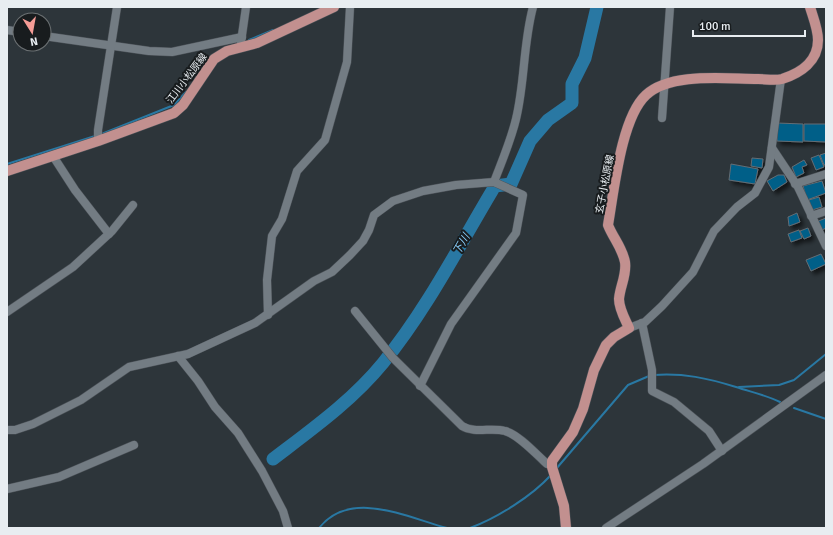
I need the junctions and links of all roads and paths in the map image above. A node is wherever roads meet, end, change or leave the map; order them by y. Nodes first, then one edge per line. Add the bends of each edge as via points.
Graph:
1 (117, 7) edge
2 (246, 7) edge
3 (334, 7) edge
4 (350, 7) edge
5 (533, 7) edge
6 (670, 7) edge
7 (810, 7) edge
8 (52, 37) edge
9 (241, 42) junction
10 (111, 47) junction
11 (781, 79) junction
12 (664, 84) junction
13 (662, 118) dead end
14 (98, 141) junction
15 (772, 148) junction
16 (53, 156) junction
17 (7, 171) edge
18 (826, 174) edge
19 (494, 182) junction
20 (796, 184) junction
21 (133, 205) dead end
22 (826, 211) edge
23 (811, 216) junction
24 (109, 234) junction
25 (826, 246) edge
26 (355, 311) dead end
27 (7, 312) edge
28 (268, 314) junction
29 (642, 323) junction
30 (629, 328) junction
31 (178, 356) junction
32 (826, 375) edge
33 (420, 386) junction
34 (7, 430) edge
35 (134, 445) dead end
36 (722, 451) junction
37 (552, 464) junction
38 (7, 489) edge
39 (288, 528) edge
40 (566, 528) edge
41 (606, 528) edge

1 - 10 street
2 - 9 street
3 - 9 main road, 江川小松原線 via 257,43
4 - 28 street via 347,62 325,140 297,171 282,219 272,236 267,280
5 - 19 street via 526,36 526,62 517,118
6 - 12 street
7 - 11 main road, 玄子小松原線 via 818,38 813,58 809,66
8 - 10 street
9 - 10 street via 172,52
9 - 14 main road, 江川小松原線 via 214,59 183,105 174,113
10 - 14 street
11 - 12 main road, 玄子小松原線 via 688,80
11 - 15 street
12 - 13 street
12 - 30 main road, 玄子小松原線 via 655,87 644,96 632,113 608,225 620,244 625,261 626,273 619,299
14 - 16 main road, 江川小松原線
15 - 20 street
15 - 29 street via 769,167 755,193 714,231 693,272
16 - 17 main road, 江川小松原線
16 - 24 street
18 - 20 street
19 - 28 street via 456,184 393,201 374,215 370,230 363,241 332,272 314,281
19 - 33 street via 523,195 516,233 451,324
20 - 23 street
21 - 24 street
22 - 23 street
23 - 25 street
24 - 27 street via 73,267
26 - 33 street via 393,358
28 - 31 street via 211,345
29 - 30 street
29 - 36 street via 652,370 652,391 674,402 709,431
30 - 37 main road via 606,345 594,370 581,415
31 - 34 street via 129,367 81,400 33,424
31 - 39 street via 215,407 238,433 262,471 283,511
32 - 36 street
33 - 37 street via 468,430 505,430 547,464
35 - 38 street via 59,477
36 - 41 street
37 - 40 main road via 564,506

